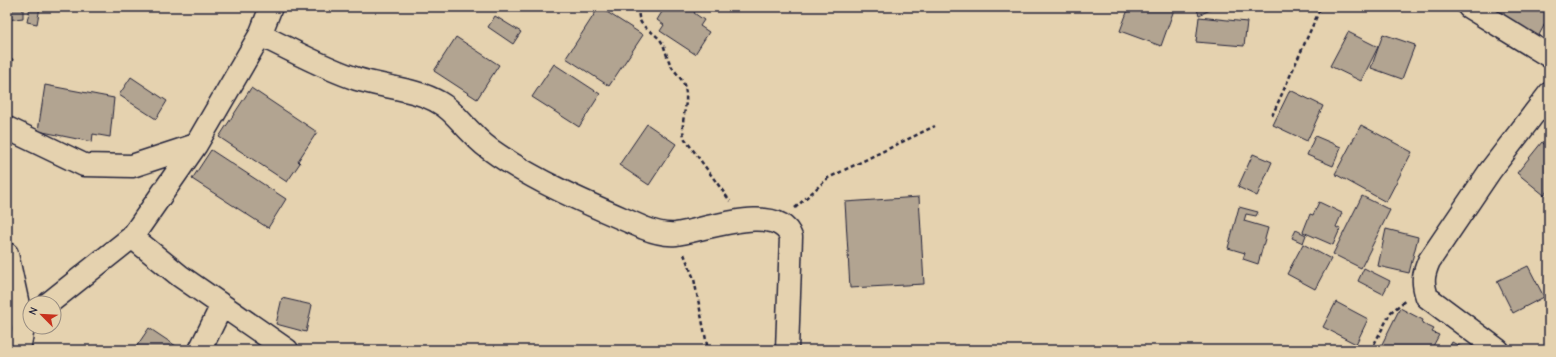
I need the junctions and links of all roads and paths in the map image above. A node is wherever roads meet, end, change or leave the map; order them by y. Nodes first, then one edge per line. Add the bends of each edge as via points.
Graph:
1 (271, 7) edge
2 (639, 7) edge
3 (1321, 7) edge
4 (1469, 7) edge
5 (260, 35) junction
6 (1549, 56) edge
7 (1549, 94) edge
8 (1272, 116) dead end
9 (935, 126) dead end
10 (7, 128) edge
11 (196, 145) junction
12 (742, 219) junction
13 (779, 223) junction
14 (675, 234) junction
15 (132, 237) junction
16 (7, 254) edge
17 (1423, 285) junction
18 (59, 295) edge
19 (222, 306) junction
20 (22, 309) edge
21 (23, 335) edge
22 (19, 350) edge
23 (200, 350) edge
24 (287, 350) edge
25 (708, 350) edge
26 (787, 350) edge
27 (1371, 350) edge
28 (1498, 350) edge

1 - 5 street
2 - 12 path via 640,22 660,40 669,63 684,84 687,96 682,131 685,139
3 - 8 path
4 - 6 street
5 - 11 street
5 - 14 street via 357,79 433,99 449,109 488,147 551,186 652,231
7 - 17 street via 1490,171 1429,261
9 - 13 path via 828,178
10 - 11 street via 84,165 132,166
11 - 15 street
12 - 13 street
12 - 14 street
13 - 26 street via 788,231 790,237
14 - 25 path via 694,279
15 - 18 street
15 - 19 street
16 - 20 street
17 - 27 path via 1391,312
17 - 28 street via 1427,297 1432,302
19 - 23 street
19 - 24 street
21 - 22 street

